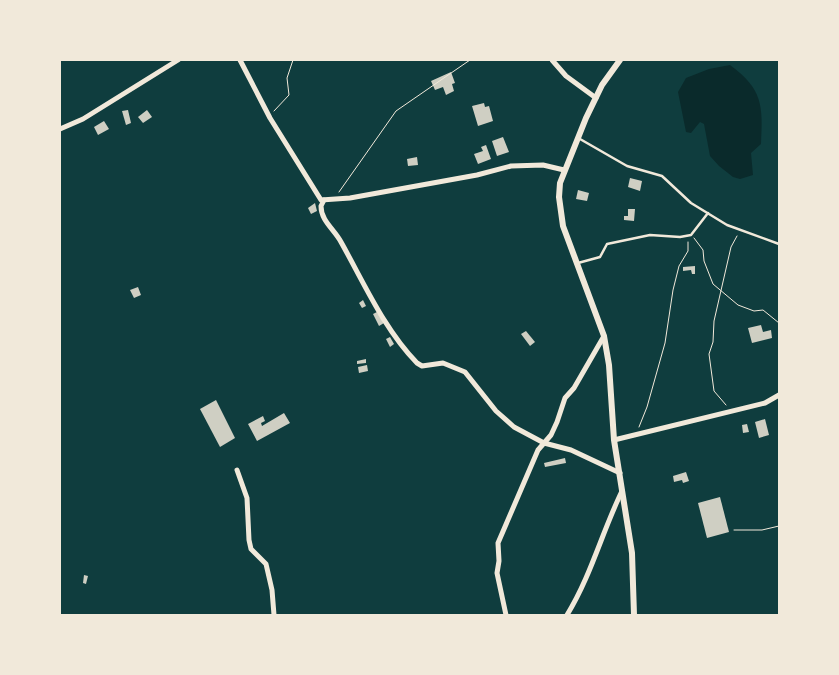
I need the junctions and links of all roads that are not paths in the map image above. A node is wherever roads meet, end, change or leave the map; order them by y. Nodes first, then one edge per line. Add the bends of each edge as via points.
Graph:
1 (178, 60) edge
2 (240, 60) edge
3 (552, 60) edge
4 (620, 60) edge
5 (596, 98) junction
6 (60, 129) edge
7 (577, 138) junction
8 (564, 170) junction
9 (324, 200) junction
10 (708, 213) junction
11 (779, 244) edge
12 (577, 263) junction
13 (604, 336) junction
14 (779, 395) edge
15 (614, 440) junction
16 (544, 443) junction
17 (237, 470) dead end
18 (620, 473) junction
19 (622, 491) junction
20 (274, 615) edge
21 (506, 615) edge
22 (567, 615) edge
23 (634, 615) edge

1 - 6 street via 83,119
2 - 9 street via 270,118 318,198
3 - 5 street via 566,76
4 - 5 street
5 - 7 street
7 - 8 street
7 - 10 lane via 627,166 662,176 690,203
8 - 9 street via 542,165 511,166 477,175
8 - 12 street via 559,197 563,226
9 - 16 street via 320,206 324,219 409,355 422,366 438,362 465,372 504,419
10 - 11 lane via 739,230
10 - 12 lane via 688,236 650,235 607,244 596,260
12 - 13 street
13 - 15 street
13 - 16 street via 565,398 558,422
14 - 15 street via 764,403
15 - 18 street
16 - 18 street via 571,450
16 - 21 street via 499,535 497,573
17 - 20 street via 247,498 251,549 266,564
18 - 19 street
19 - 22 street via 585,584
19 - 23 street via 632,553

